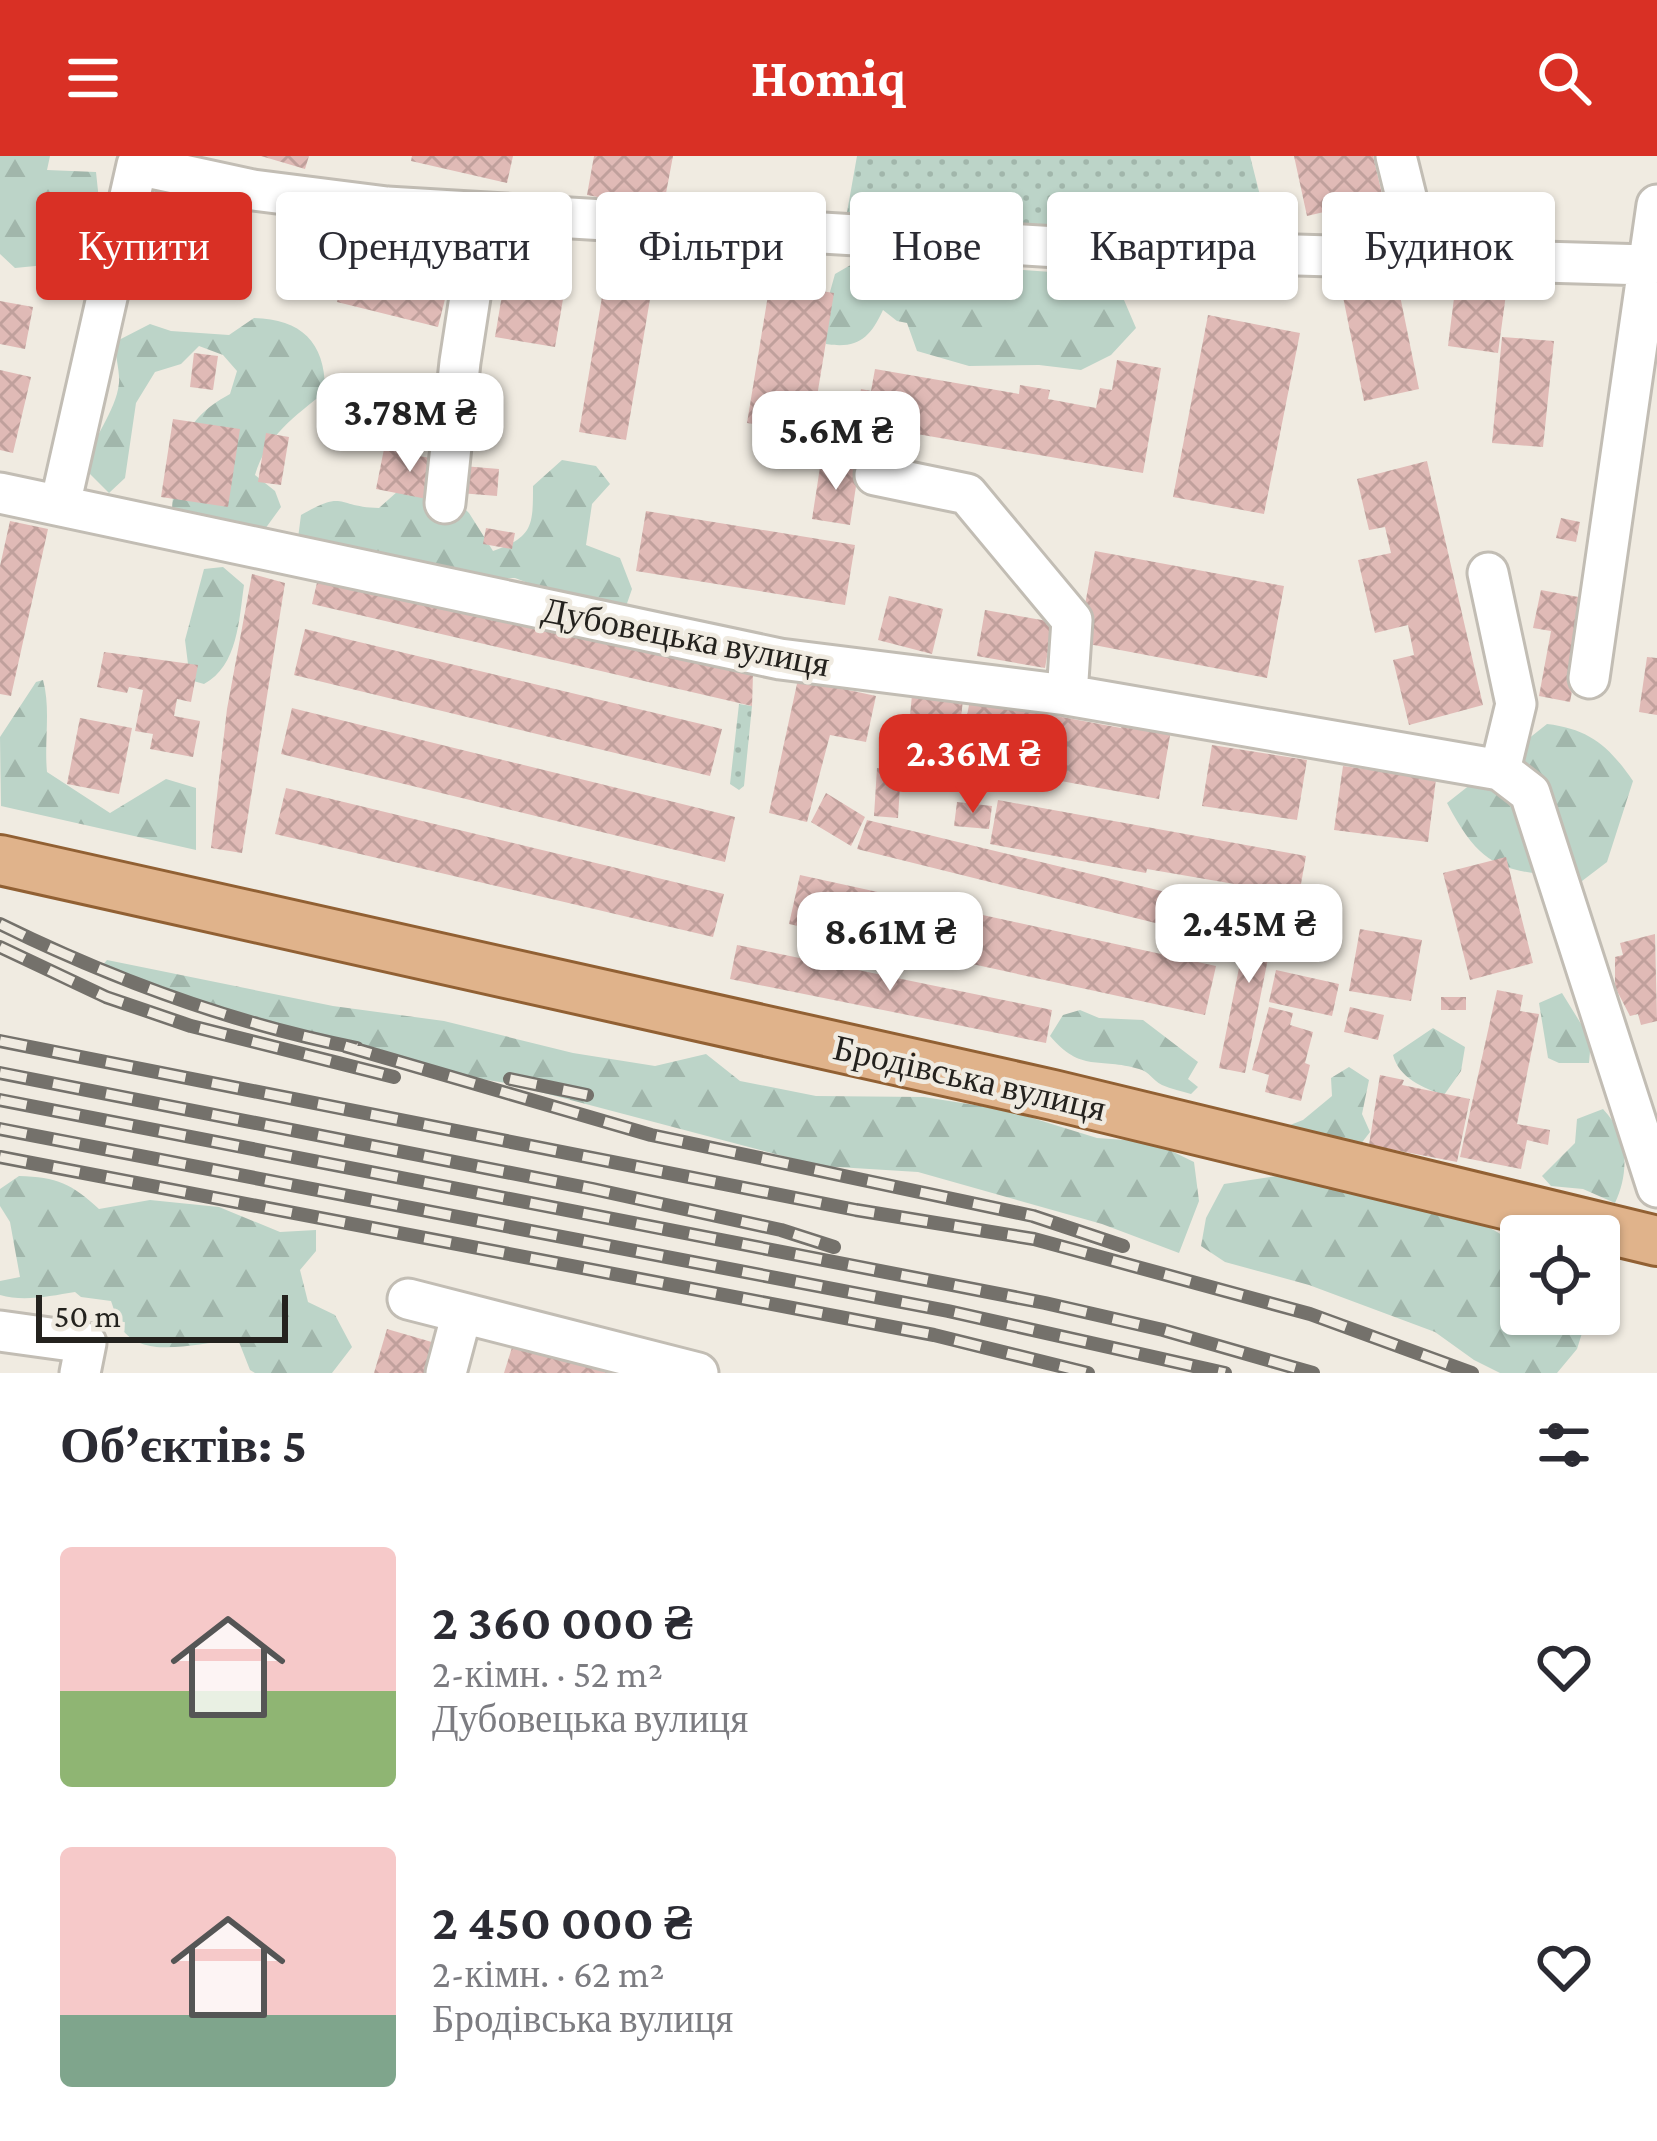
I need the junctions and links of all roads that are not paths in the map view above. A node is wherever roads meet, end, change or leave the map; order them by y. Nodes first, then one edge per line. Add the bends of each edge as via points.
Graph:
1 (1396, 156) edge
2 (1405, 192) edge
3 (276, 193) edge
4 (1657, 206) edge
5 (572, 218) edge
6 (1322, 257) edge
7 (1555, 263) edge
8 (1648, 265) junction
9 (470, 300) edge
10 (875, 475) dead end
11 (0, 493) edge
12 (445, 502) dead end
13 (60, 506) junction
14 (1488, 574) dead end
15 (1589, 678) dead end
16 (1067, 695) junction
17 (1500, 770) junction
18 (0, 860) edge
19 (1657, 1187) edge
20 (1657, 1240) edge
21 (408, 1299) dead end
22 (463, 1313) junction
23 (0, 1331) edge
24 (83, 1358) edge
25 (446, 1373) edge
26 (698, 1373) edge

1 - 2 street
3 - 13 street via 137,165
4 - 8 street
5 - 6 street
7 - 8 street
8 - 15 street
9 - 12 street
10 - 16 street via 967,494 981,509 1072,620
11 - 13 street, Дубовецька вулиця
13 - 16 street, Дубовецька вулиця via 780,658
14 - 17 street via 1516,704
16 - 17 street, Дубовецька вулиця
17 - 19 street via 1530,793
18 - 20 main road, Бродівська вулиця via 1053,1095
21 - 22 street
22 - 25 street
22 - 26 street
23 - 24 street

